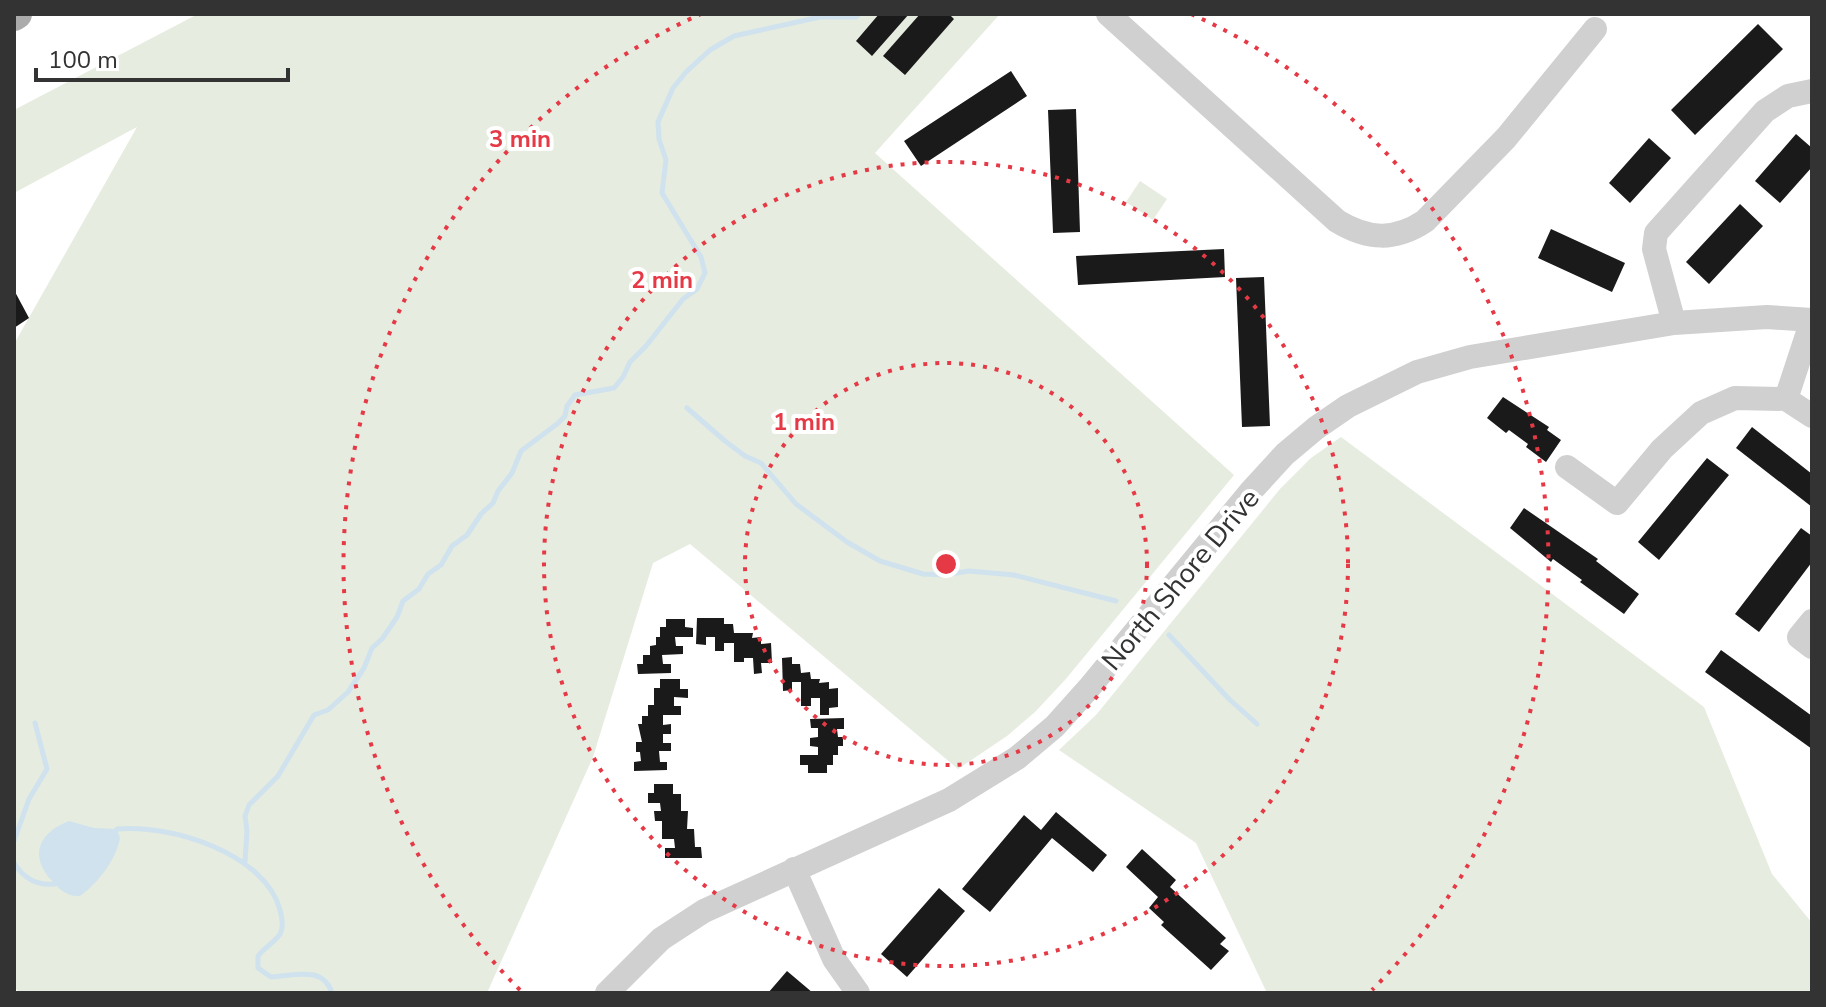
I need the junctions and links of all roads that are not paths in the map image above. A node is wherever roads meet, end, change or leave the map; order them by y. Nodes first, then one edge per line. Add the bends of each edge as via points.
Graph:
1 (1108, 14) edge
2 (1595, 29) dead end
3 (1812, 91) edge
4 (1812, 320) edge
5 (1674, 323) junction
6 (1786, 399) junction
7 (1812, 416) edge
8 (1567, 467) dead end
9 (1812, 621) edge
10 (1812, 647) edge
11 (794, 869) junction
12 (607, 993) edge
13 (858, 993) edge

1 - 2 street via 1337,221 1378,237 1411,231 1425,221 1515,128
3 - 5 street via 1788,96 1765,111 1656,233 1654,249
4 - 5 street, North Shore Drive via 1752,317
4 - 6 street, North Shore Drive
5 - 11 street, North Shore Drive via 1443,364 1348,406 1285,454 1089,688 1032,746 949,800
6 - 7 street
6 - 8 street via 1735,398 1701,413 1617,503
9 - 10 street via 1799,637
11 - 12 street, North Shore Drive via 681,925
11 - 13 street via 834,959

